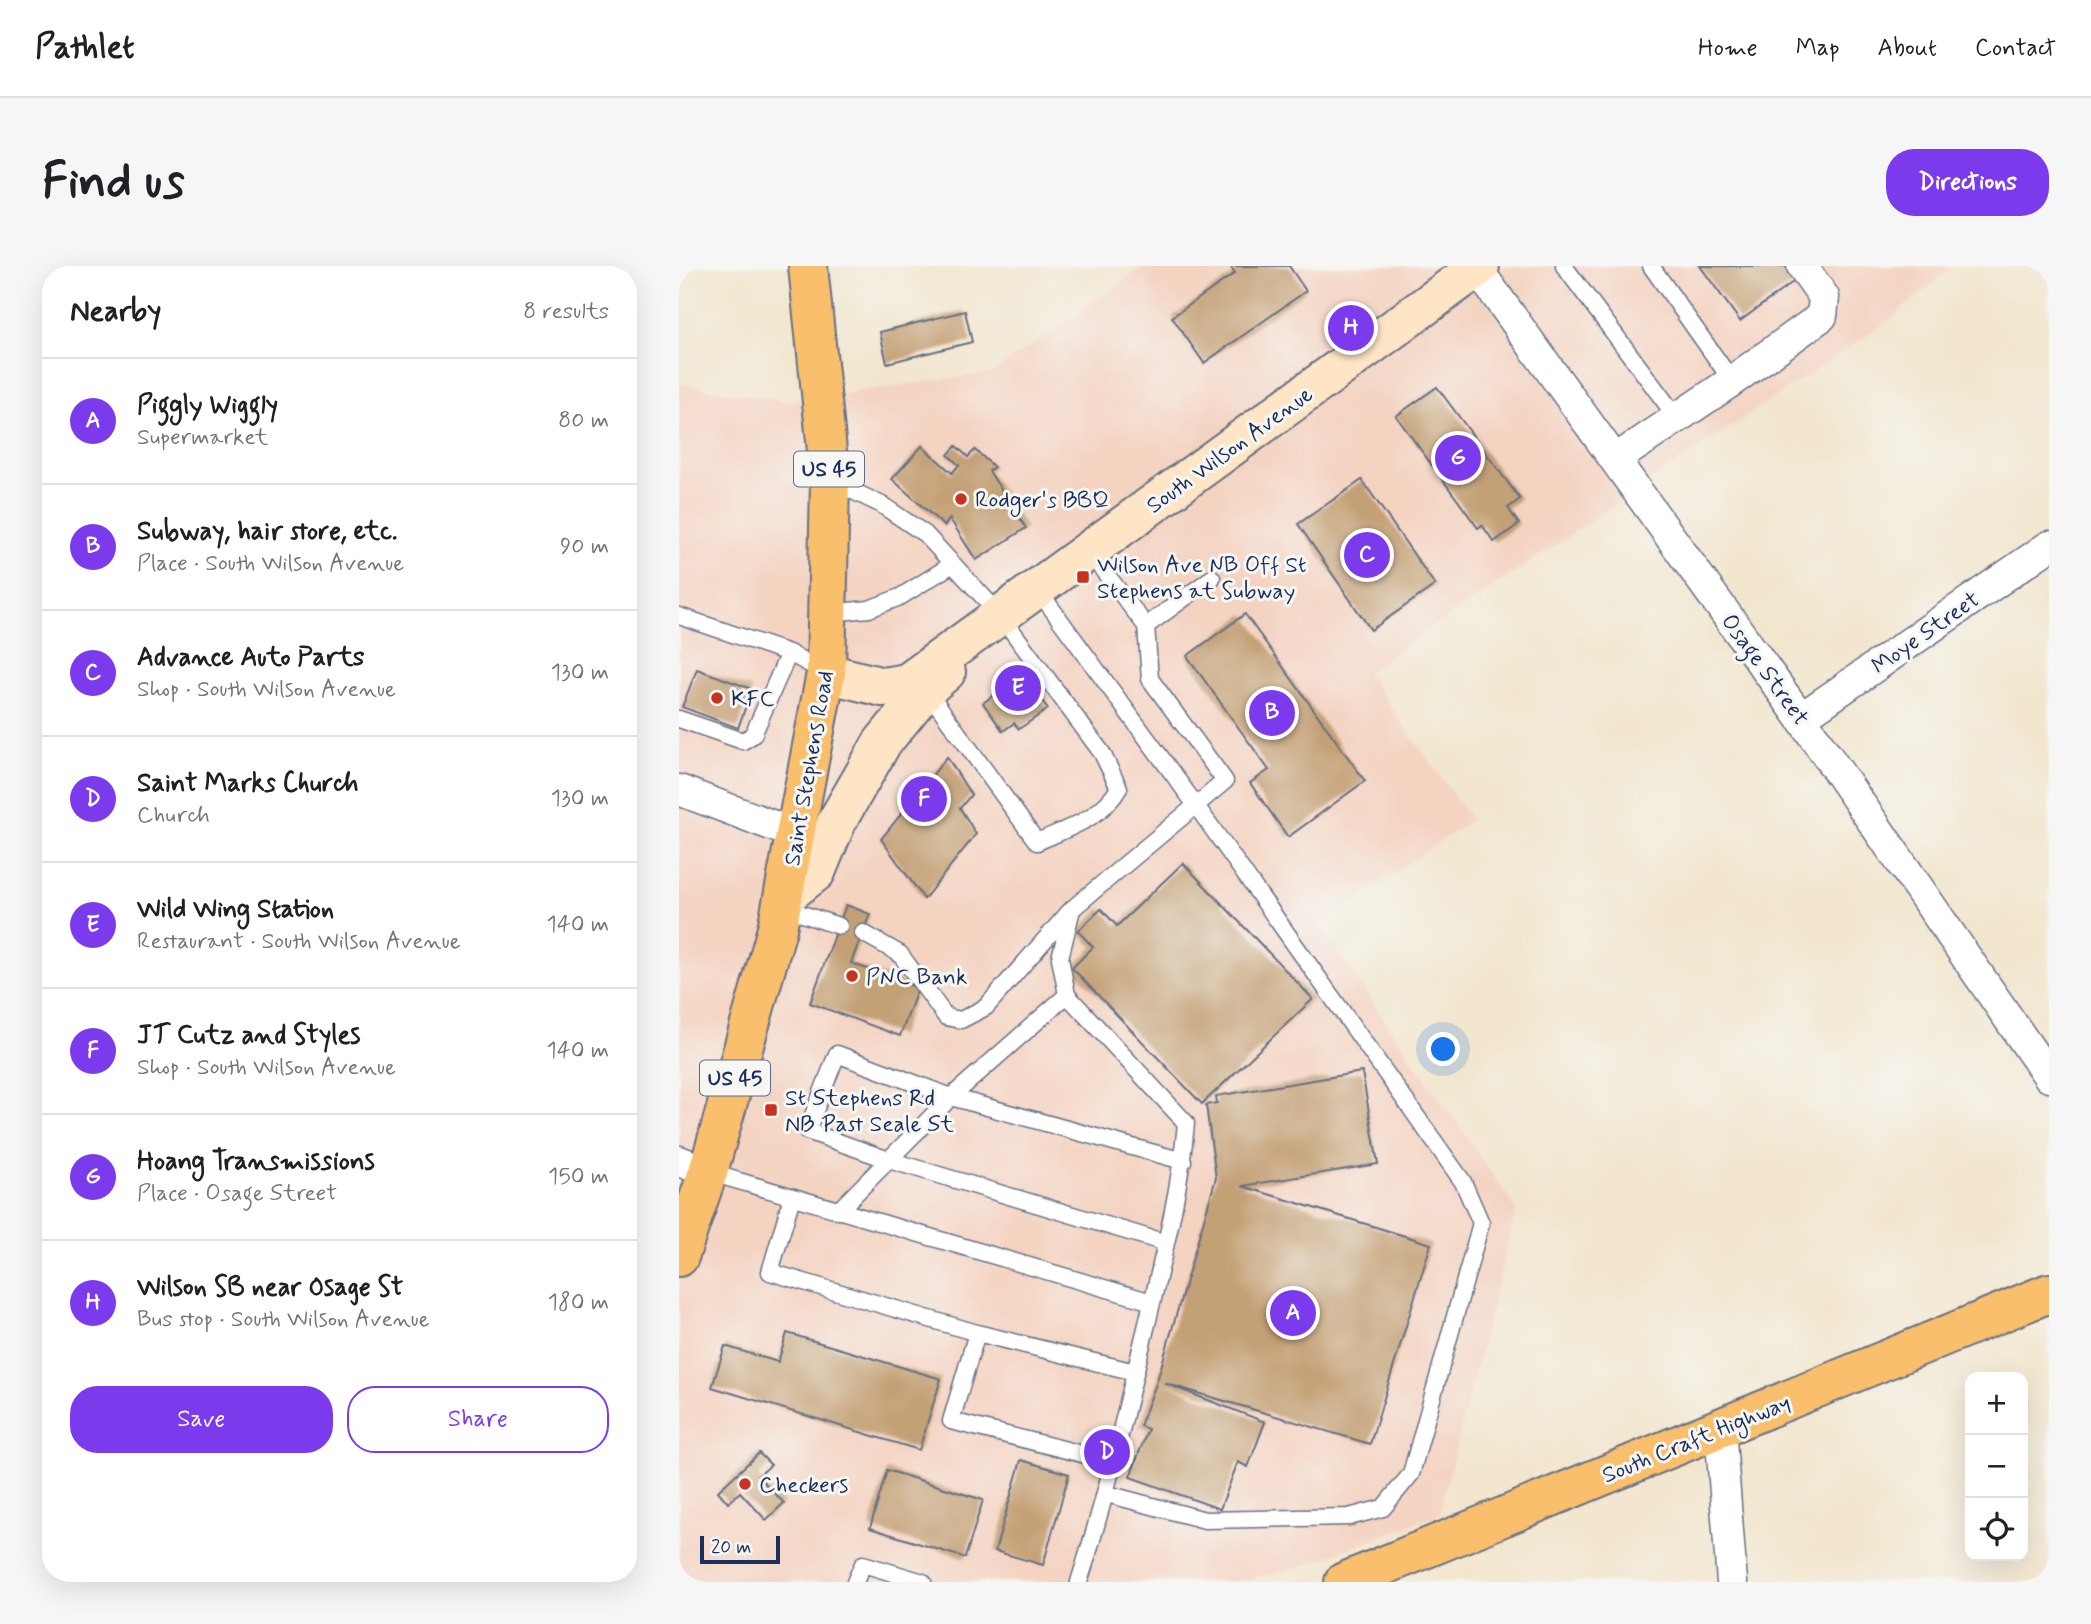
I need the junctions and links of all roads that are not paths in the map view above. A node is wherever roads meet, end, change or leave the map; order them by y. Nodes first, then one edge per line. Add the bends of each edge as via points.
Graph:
1 (808, 266) edge
2 (1564, 266) edge
3 (1651, 266) edge
4 (1802, 266) edge
5 (1478, 267) edge
6 (1732, 381) junction
7 (1677, 418) junction
8 (1615, 459) junction
9 (830, 480) junction
10 (2049, 546) edge
11 (1089, 552) junction
12 (953, 564) junction
13 (1212, 578) dead end
14 (1038, 590) junction
15 (829, 613) junction
16 (679, 616) edge
17 (990, 624) junction
18 (1146, 626) junction
19 (789, 653) junction
20 (826, 673) junction
21 (926, 689) junction
22 (1801, 718) junction
23 (679, 719) edge
24 (679, 790) edge
25 (1195, 804) junction
26 (795, 834) junction
27 (783, 902) junction
28 (1072, 909) junction
29 (839, 926) dead end
30 (863, 933) dead end
31 (1067, 995) junction
32 (2049, 1077) edge
33 (951, 1097) junction
34 (889, 1160) junction
35 (1183, 1161) junction
36 (694, 1166) edge
37 (792, 1197) junction
38 (838, 1211) junction
39 (1166, 1243) junction
40 (679, 1257) edge
41 (2049, 1293) edge
42 (1152, 1302) junction
43 (977, 1333) junction
44 (1136, 1372) junction
45 (1720, 1428) junction
46 (1114, 1462) junction
47 (1107, 1494) junction
48 (1350, 1581) edge
49 (855, 1582) edge
50 (923, 1582) edge
51 (1079, 1582) edge
52 (1732, 1582) edge

1 - 9 main road, Saint Stephens Road / US 45
2 - 7 lane
3 - 6 lane
4 - 6 street via 1824,297 1822,316
5 - 8 street, Osage Street
5 - 11 main road, South Wilson Avenue
6 - 7 street
7 - 8 street
8 - 22 street, Osage Street
9 - 12 lane via 893,512 925,534
9 - 15 main road, Saint Stephens Road / US 45
10 - 22 street, Moye Street
11 - 14 main road, South Wilson Avenue
11 - 18 lane
12 - 15 lane via 900,597 869,609
12 - 17 lane
13 - 18 lane
14 - 17 main road, South Wilson Avenue
14 - 25 lane
15 - 20 main road, Saint Stephens Road / US 45
16 - 19 lane
17 - 20 main road, South Wilson Avenue via 907,683 883,687
17 - 21 main road, South Wilson Avenue via 966,654
17 - 21 lane via 1102,753 1119,788 1110,804 1087,820 1037,842
18 - 25 lane via 1150,679 1225,781
19 - 20 lane
19 - 23 lane via 753,735 743,741
20 - 26 main road, Saint Stephens Road / US 45
21 - 27 main road, South Wilson Avenue via 882,743 837,821 816,872
22 - 32 street, Osage Street
24 - 26 street
25 - 28 lane
25 - 47 lane via 1463,1182 1481,1223 1411,1474 1383,1508 1349,1517 1205,1520
26 - 27 main road, Saint Stephens Road / US 45
27 - 29 lane
27 - 36 main road, Saint Stephens Road / US 45
28 - 30 lane via 986,1007 961,1020 946,1017 900,954
28 - 31 lane via 1060,958
31 - 33 lane
31 - 35 lane via 1186,1123
33 - 34 lane
33 - 34 lane via 837,1054 807,1131
33 - 35 lane
34 - 38 lane
34 - 39 lane
35 - 39 lane
36 - 37 lane
36 - 40 main road, Saint Stephens Road / US 45
37 - 38 lane
37 - 43 lane via 771,1272
38 - 42 lane
39 - 42 lane
41 - 45 main road, South Craft Highway
42 - 44 lane
43 - 44 lane
43 - 46 lane via 951,1421
44 - 46 lane
45 - 48 main road, South Craft Highway
45 - 52 street
46 - 47 lane
47 - 51 lane
49 - 50 lane via 863,1564

